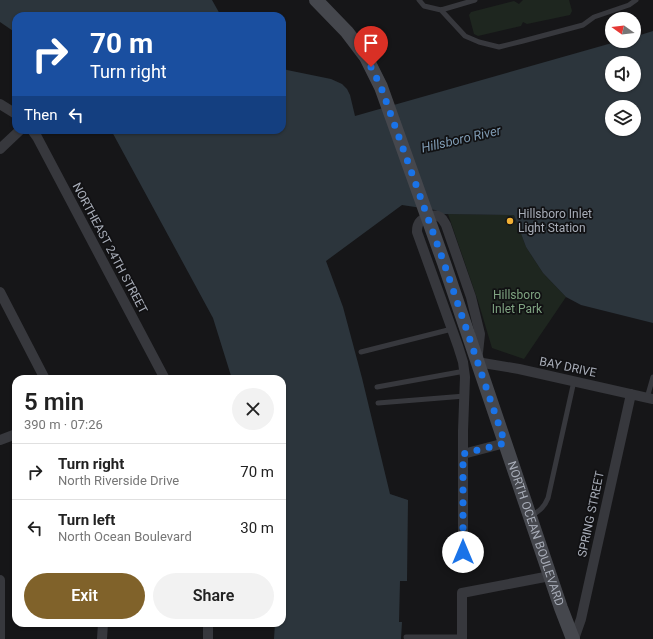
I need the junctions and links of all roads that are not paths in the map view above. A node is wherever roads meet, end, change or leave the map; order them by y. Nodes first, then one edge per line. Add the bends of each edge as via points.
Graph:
1 (316, 0) edge
2 (419, 0) edge
3 (475, 0) edge
4 (636, 0) edge
5 (441, 10) junction
6 (0, 104) edge
7 (12, 112) edge
8 (16, 134) edge
9 (35, 134) edge
10 (0, 148) edge
11 (0, 292) edge
12 (452, 329) junction
13 (361, 352) dead end
14 (477, 362) junction
15 (465, 372) junction
16 (43, 375) edge
17 (161, 375) edge
18 (653, 377) edge
19 (574, 381) junction
20 (377, 387) dead end
21 (631, 394) junction
22 (465, 396) junction
23 (650, 398) edge
24 (378, 403) dead end
25 (12, 436) edge
26 (0, 440) edge
27 (505, 443) junction
28 (463, 454) junction
29 (530, 516) junction
30 (463, 568) dead end
31 (550, 576) junction
32 (0, 581) edge
33 (103, 627) edge
34 (208, 627) edge
35 (406, 637) dead end
36 (462, 638) edge
37 (0, 639) edge
38 (102, 639) edge
39 (208, 639) edge
40 (573, 639) edge

1 - 14 main road, NORTH OCEAN BOULEVARD via 347,32 366,57 381,87
2 - 5 lane via 424,6
3 - 5 lane
4 - 5 lane via 629,5 594,17 583,25 499,46 465,36
6 - 7 street
8 - 10 street
9 - 17 street, NORTHEAST 24TH STREET
11 - 16 street
12 - 13 lane
12 - 14 street via 417,232 421,221 430,216 439,216 446,225 471,297 480,334
12 - 15 street
14 - 19 street, BAY DRIVE
14 - 27 main road, NORTH OCEAN BOULEVARD
15 - 20 lane
15 - 22 street
18 - 23 lane
19 - 21 street, BAY DRIVE
19 - 29 lane via 548,498 541,510
21 - 23 street, BAY DRIVE
21 - 40 street, SPRING STREET via 582,619
22 - 24 lane
22 - 28 street
25 - 26 street
27 - 28 street
27 - 29 main road, NORTH OCEAN BOULEVARD
28 - 30 street
29 - 31 main road, NORTH OCEAN BOULEVARD
31 - 36 street via 462,593
31 - 40 main road, NORTH OCEAN BOULEVARD
32 - 37 street
33 - 38 street
34 - 39 street
35 - 36 lane

